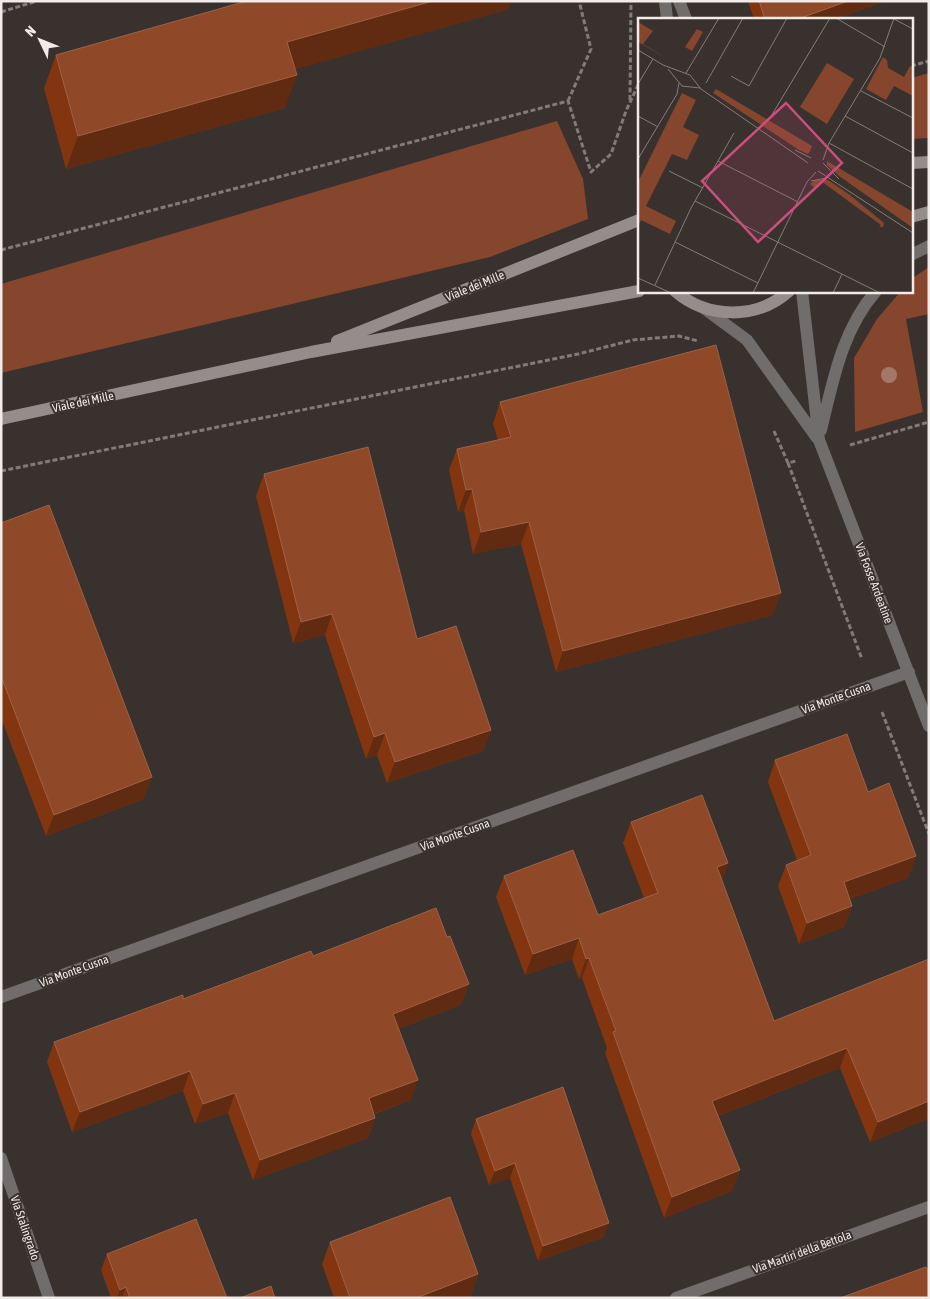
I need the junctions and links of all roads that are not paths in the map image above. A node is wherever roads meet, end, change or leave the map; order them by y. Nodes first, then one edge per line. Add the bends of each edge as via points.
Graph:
1 (666, 1) edge
2 (679, 1) edge
3 (667, 18) edge
4 (686, 18) edge
5 (929, 162) edge
6 (912, 163) edge
7 (929, 212) edge
8 (912, 217) edge
9 (638, 220) edge
10 (929, 246) edge
11 (912, 255) edge
12 (638, 291) edge
13 (676, 292) edge
14 (788, 292) edge
15 (802, 292) edge
16 (875, 292) edge
17 (705, 309) junction
18 (311, 352) junction
19 (1, 419) edge
20 (819, 440) junction
21 (909, 672) junction
22 (929, 726) edge
23 (1, 998) edge
24 (1, 1158) edge
25 (929, 1207) edge
26 (49, 1298) edge
27 (676, 1298) edge

1 - 3 street
2 - 4 street
5 - 6 main road
7 - 8 main road
9 - 18 main road, Viale dei Mille
10 - 11 street
12 - 18 main road, Viale dei Mille
13 - 17 main road
14 - 17 main road via 758,310 732,313
15 - 20 street, Via Fosse Ardeatine
16 - 20 street via 851,327
17 - 20 street, Via Fosse Ardeatine via 747,340
18 - 19 main road, Viale dei Mille
20 - 21 street, Via Fosse Ardeatine
21 - 22 street, Via Fosse Ardeatine
21 - 23 street, Via Monte Cusna
24 - 26 street, Via Stalingrado
25 - 27 street, Via Martiri della Bettola

